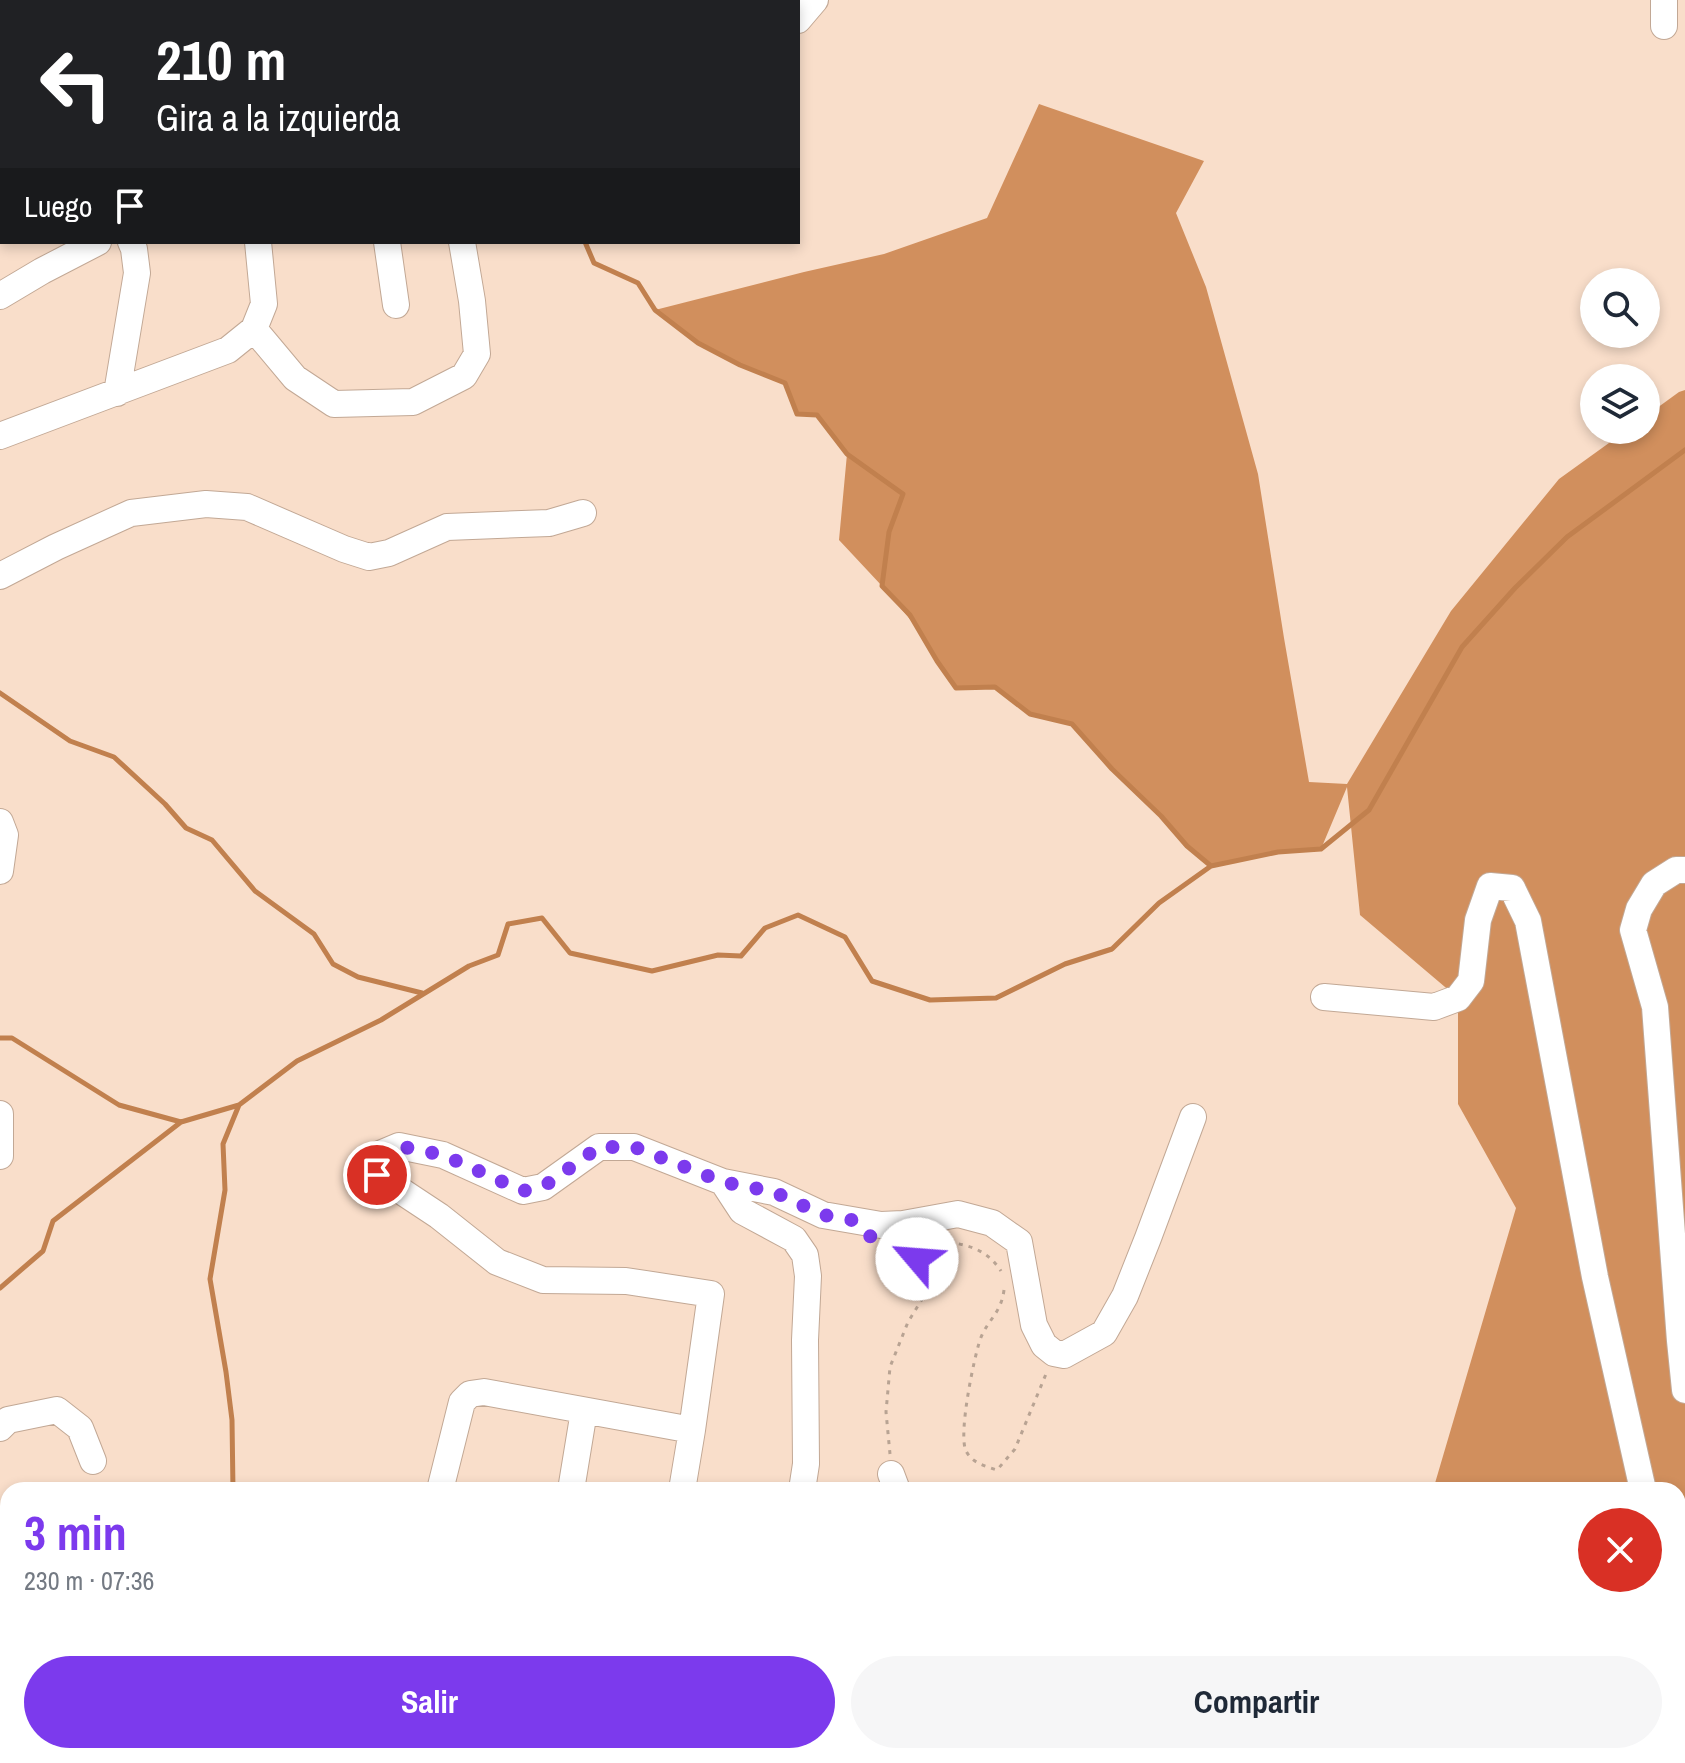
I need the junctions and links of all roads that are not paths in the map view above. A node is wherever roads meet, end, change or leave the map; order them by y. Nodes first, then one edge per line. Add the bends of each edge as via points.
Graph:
1 (815, 0) edge
2 (800, 18) edge
3 (94, 244) edge
4 (132, 244) edge
5 (258, 244) edge
6 (387, 244) edge
7 (462, 244) edge
8 (0, 296) edge
9 (396, 305) dead end
10 (254, 329) junction
11 (117, 393) junction
12 (0, 436) edge
13 (583, 513) dead end
14 (0, 576) edge
15 (0, 822) edge
16 (1685, 870) edge
17 (0, 871) edge
18 (1324, 997) dead end
19 (0, 1114) edge
20 (1193, 1117) dead end
21 (0, 1156) edge
22 (723, 1182) junction
23 (1685, 1390) edge
24 (584, 1411) junction
25 (0, 1428) edge
26 (692, 1430) junction
27 (93, 1461) dead end
28 (442, 1482) edge
29 (572, 1482) edge
30 (683, 1482) edge
31 (803, 1482) edge
32 (1641, 1482) edge

1 - 2 street
3 - 8 street
4 - 11 street via 137,273
5 - 10 street via 264,304
6 - 9 street
7 - 10 street via 477,354 464,376 413,402 334,404 295,378
10 - 11 street via 228,350
11 - 12 street
13 - 14 street via 549,523 447,527 369,557 247,507 206,504 131,513
15 - 17 street via 5,835
16 - 23 street via 1654,884 1633,930 1655,1007
18 - 32 street via 1434,1007 1458,998 1471,981 1478,920 1490,886 1512,888 1528,921 1595,1277
19 - 21 street
20 - 22 street via 1125,1296 1104,1333 1064,1355 1044,1345 1034,1325 1019,1242 992,1223 958,1214 881,1225 823,1215 774,1192
22 - 26 street via 634,1147 599,1147 543,1187 523,1191 443,1155 399,1146 380,1154 377,1175 497,1262 543,1280 626,1281 711,1294
22 - 31 street via 742,1211 794,1239 805,1255
24 - 26 street
24 - 28 street via 484,1392 470,1394 462,1402
24 - 29 street
25 - 27 street via 8,1420 57,1410 80,1428
26 - 30 street

